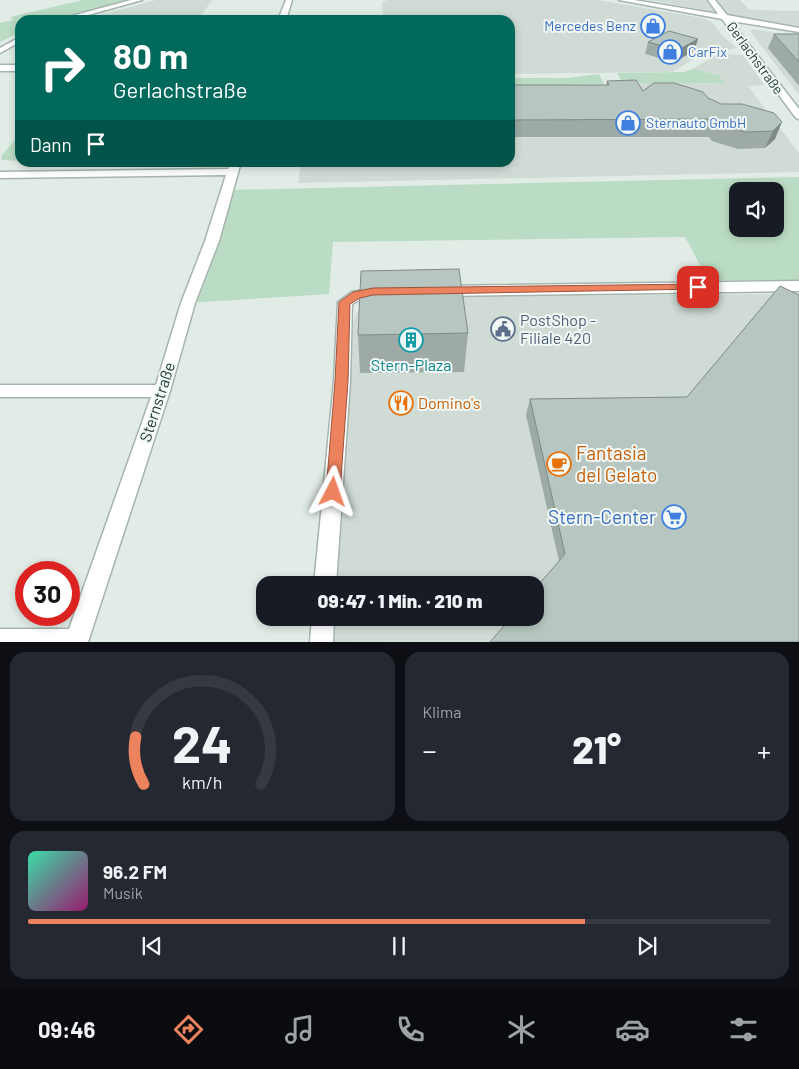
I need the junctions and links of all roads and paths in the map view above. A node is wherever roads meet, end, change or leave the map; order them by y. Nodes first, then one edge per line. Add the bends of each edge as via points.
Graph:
1 (139, 0) edge
2 (290, 0) edge
3 (622, 0) edge
4 (711, 0) edge
5 (80, 15) edge
6 (284, 15) edge
7 (726, 18) junction
8 (799, 30) edge
9 (15, 42) edge
10 (0, 51) edge
11 (0, 68) edge
12 (15, 68) edge
13 (799, 116) edge
14 (234, 167) edge
15 (0, 175) edge
16 (799, 286) edge
17 (428, 291) edge
18 (391, 292) edge
19 (0, 391) edge
20 (162, 391) junction
21 (327, 576) edge
22 (322, 626) edge
23 (0, 641) edge
24 (76, 641) edge
25 (321, 642) edge

1 - 5 street
2 - 6 street
3 - 7 street
4 - 7 street, Gerlachstraße
7 - 8 street
7 - 13 street, Gerlachstraße
9 - 10 street
11 - 12 street
14 - 15 street
14 - 20 street, Sternstraße
16 - 17 street
18 - 21 street via 357,294 345,302
19 - 20 street
20 - 24 street, Sternstraße
22 - 25 street
23 - 24 street

